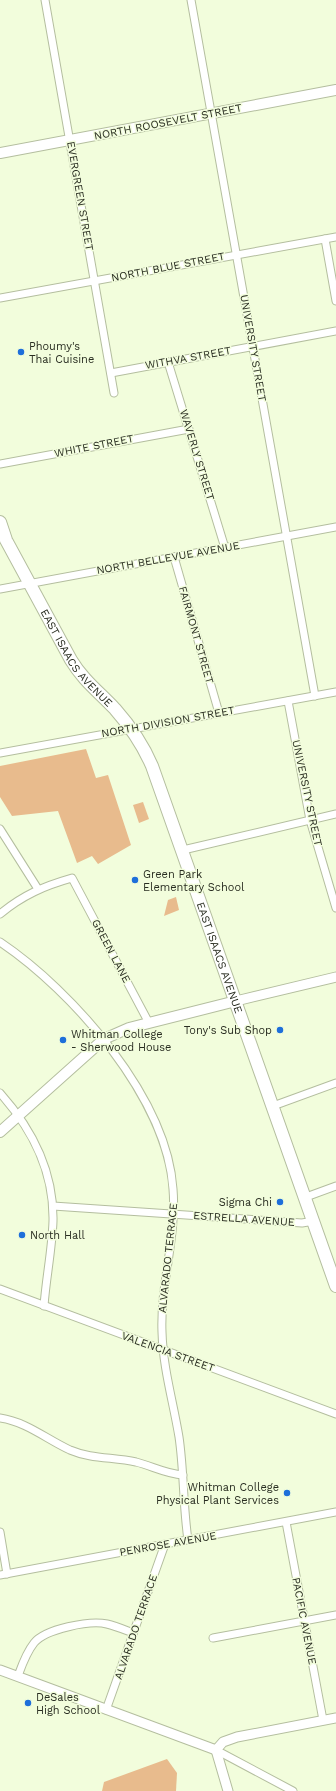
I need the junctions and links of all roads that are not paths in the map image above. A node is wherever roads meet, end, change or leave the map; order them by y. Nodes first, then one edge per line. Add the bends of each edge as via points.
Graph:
1 (45, 0) edge
2 (191, 0) edge
3 (336, 90) edge
4 (211, 114) junction
5 (70, 140) junction
6 (0, 153) edge
7 (336, 237) edge
8 (325, 239) junction
9 (236, 255) junction
10 (95, 281) junction
11 (0, 298) edge
12 (336, 302) edge
13 (336, 331) edge
14 (253, 347) junction
15 (168, 362) junction
16 (111, 372) junction
17 (114, 393) dead end
18 (189, 429) junction
19 (0, 464) edge
20 (0, 522) edge
21 (336, 527) edge
22 (286, 536) junction
23 (225, 548) junction
24 (174, 557) junction
25 (29, 584) junction
26 (0, 589) edge
27 (336, 692) edge
28 (315, 696) junction
29 (288, 701) junction
30 (219, 713) junction
31 (132, 729) junction
32 (0, 753) edge
33 (336, 814) edge
34 (310, 820) junction
35 (0, 829) edge
36 (183, 850) junction
37 (38, 889) junction
38 (336, 908) edge
39 (0, 914) edge
40 (0, 942) edge
41 (336, 977) edge
42 (236, 1001) junction
43 (149, 1023) junction
44 (104, 1039) junction
45 (336, 1083) edge
46 (0, 1093) edge
47 (273, 1106) junction
48 (19, 1114) junction
49 (0, 1132) edge
50 (336, 1186) edge
51 (306, 1197) junction
52 (53, 1206) junction
53 (174, 1214) junction
54 (314, 1221) junction
55 (336, 1286) edge
56 (0, 1290) edge
57 (44, 1306) junction
58 (163, 1350) junction
59 (336, 1414) edge
60 (0, 1418) edge
61 (183, 1475) junction
62 (336, 1512) edge
63 (286, 1522) junction
64 (0, 1532) edge
65 (188, 1540) junction
66 (165, 1544) junction
67 (4, 1574) edge
68 (336, 1615) edge
69 (304, 1621) junction
70 (133, 1633) junction
71 (213, 1638) dead end
72 (0, 1670) edge
73 (18, 1676) junction
74 (106, 1710) junction
75 (336, 1718) edge
76 (323, 1720) junction
77 (216, 1750) junction
78 (228, 1791) edge
79 (293, 1791) edge

1 - 5 street, EVERGREEN STREET
2 - 4 street, UNIVERSITY STREET
3 - 4 main road, NORTH ROOSEVELT STREET
4 - 5 main road, NORTH ROOSEVELT STREET
4 - 9 street, UNIVERSITY STREET
5 - 6 main road, NORTH ROOSEVELT STREET
5 - 10 street, EVERGREEN STREET
7 - 8 street, NORTH BLUE STREET
8 - 9 street, NORTH BLUE STREET
8 - 12 street
9 - 10 street, NORTH BLUE STREET
9 - 14 street, UNIVERSITY STREET
10 - 11 street, NORTH BLUE STREET
10 - 16 street, EVERGREEN STREET
13 - 14 street, WITHVA STREET
14 - 15 street, WITHVA STREET
14 - 22 street, UNIVERSITY STREET
15 - 16 street, WITHVA STREET
15 - 18 street, WAVERLY STREET
16 - 17 street, EVERGREEN STREET
18 - 19 street, WHITE STREET
18 - 23 street, WAVERLY STREET
20 - 25 main road, EAST ISAACS AVENUE via 6,540
21 - 22 street, NORTH BELLEVUE AVENUE
22 - 23 street, NORTH BELLEVUE AVENUE
22 - 28 street, UNIVERSITY STREET
23 - 24 street, NORTH BELLEVUE AVENUE
24 - 25 street, NORTH BELLEVUE AVENUE
24 - 30 street, FAIRMONT STREET
25 - 26 street, NORTH BELLEVUE AVENUE
25 - 31 main road, EAST ISAACS AVENUE via 77,670
27 - 28 street, NORTH DIVISION STREET
28 - 29 street, NORTH DIVISION STREET
29 - 30 street, NORTH DIVISION STREET
29 - 34 street, UNIVERSITY STREET
30 - 31 street, NORTH DIVISION STREET
31 - 32 street, NORTH DIVISION STREET
31 - 36 main road, EAST ISAACS AVENUE via 152,766
33 - 34 street
34 - 36 street
34 - 38 street, UNIVERSITY STREET
35 - 37 street
36 - 42 main road, EAST ISAACS AVENUE
37 - 39 street
37 - 43 street, GREEN LANE via 72,878
40 - 44 street, ALVARADO TERRACE via 43,976
41 - 42 street
42 - 43 main road
42 - 47 main road, EAST ISAACS AVENUE
43 - 44 main road
44 - 48 main road
44 - 53 street, ALVARADO TERRACE via 147,1104 160,1132 172,1177
45 - 47 street
46 - 48 street
47 - 51 main road, EAST ISAACS AVENUE
48 - 49 main road
48 - 52 street via 32,1134 44,1162
50 - 51 street
51 - 54 main road, EAST ISAACS AVENUE
52 - 53 street, ESTRELLA AVENUE
52 - 57 street
53 - 54 street, ESTRELLA AVENUE via 302,1223
53 - 58 street, ALVARADO TERRACE via 162,1302
54 - 55 main road, EAST ISAACS AVENUE
56 - 57 street, VALENCIA STREET
57 - 58 street, VALENCIA STREET
58 - 59 street, VALENCIA STREET
58 - 61 street, ALVARADO TERRACE via 179,1437
60 - 61 street via 30,1427 59,1444 84,1454 108,1460 132,1461 166,1473
61 - 65 street, ALVARADO TERRACE
62 - 63 street, PENROSE AVENUE
63 - 65 street, PENROSE AVENUE
63 - 69 street, PACIFIC AVENUE
64 - 67 street
65 - 66 street, PENROSE AVENUE
66 - 67 street, PENROSE AVENUE
66 - 70 street, ALVARADO TERRACE
68 - 69 street
69 - 71 street
69 - 76 street, PACIFIC AVENUE
70 - 73 street via 96,1623 52,1631 35,1641 26,1654
70 - 74 street, ALVARADO TERRACE
72 - 73 street
73 - 74 street
74 - 77 street
75 - 76 street
76 - 77 street via 237,1737 223,1742
77 - 78 street
77 - 79 street

